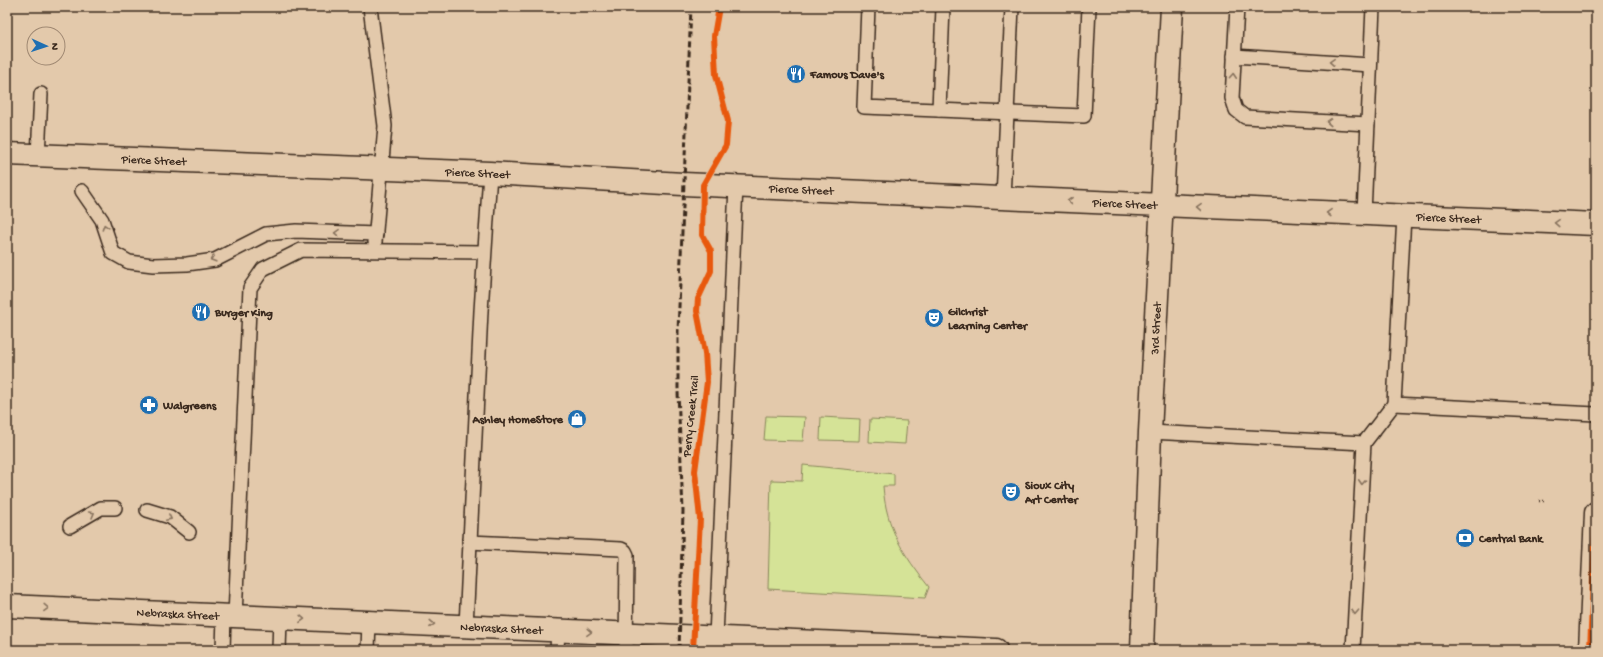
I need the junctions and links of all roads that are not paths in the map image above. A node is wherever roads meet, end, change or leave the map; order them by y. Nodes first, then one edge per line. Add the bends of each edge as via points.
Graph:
1 (370, 7) edge
2 (868, 7) edge
3 (943, 7) edge
4 (1012, 7) edge
5 (1089, 7) edge
6 (1172, 7) edge
7 (1237, 7) edge
8 (1373, 7) edge
9 (1234, 56) junction
10 (1370, 65) junction
11 (41, 94) dead end
12 (939, 110) junction
13 (1007, 114) junction
14 (1368, 124) junction
15 (7, 154) edge
16 (38, 156) junction
17 (382, 169) junction
18 (490, 173) junction
19 (736, 186) junction
20 (82, 191) dead end
21 (1003, 198) junction
22 (1163, 205) junction
23 (1364, 214) junction
24 (1404, 216) junction
25 (1596, 224) edge
26 (376, 234) junction
27 (374, 252) junction
28 (484, 252) junction
29 (1394, 404) junction
30 (1596, 414) edge
31 (1150, 432) junction
32 (1364, 443) junction
33 (115, 508) dead end
34 (147, 510) dead end
35 (1596, 513) edge
36 (70, 526) dead end
37 (189, 532) dead end
38 (469, 542) junction
39 (7, 606) edge
40 (229, 615) junction
41 (280, 618) junction
42 (369, 621) junction
43 (466, 626) junction
44 (716, 637) junction
45 (558, 640) edge
46 (627, 642) edge
47 (222, 650) edge
48 (279, 650) edge
49 (368, 650) edge
50 (996, 650) edge
51 (1142, 650) edge
52 (1353, 650) edge
53 (1590, 650) edge

1 - 17 lane via 385,126
2 - 12 lane via 864,107
3 - 12 lane
4 - 13 lane
5 - 13 lane via 1084,116
6 - 22 main road, 3rd Street
7 - 9 lane
8 - 10 lane
10 -> 9 lane
14 -> 9 lane via 1245,117 1236,110 1232,98
10 - 14 lane
11 - 16 lane
12 - 13 lane
13 - 21 lane
14 - 23 lane
15 - 16 main road, Pierce Street
16 - 17 main road, Pierce Street
17 - 18 main road, Pierce Street
17 - 26 lane
18 - 19 main road, Pierce Street
18 - 28 lane
19 - 21 main road, Pierce Street
19 - 44 lane
26 -> 20 lane via 296,231 266,234 215,260 153,265 129,262 113,253 102,220
22 -> 21 main road, Pierce Street
23 -> 22 main road, Pierce Street
22 - 31 main road, 3rd Street
23 - 24 main road, Pierce Street
25 -> 24 main road, Pierce Street
24 - 29 lane
26 - 27 lane
27 - 28 lane
27 - 40 lane via 301,250 263,269 250,288
28 - 38 lane
29 - 30 lane
29 - 32 lane
31 - 32 lane
31 - 51 main road, 3rd Street
32 -> 52 lane
36 -> 33 lane via 102,508
34 -> 37 lane via 170,517
35 - 53 main road
38 - 43 lane
38 - 46 lane via 625,551
39 -> 40 main road, Nebraska Street
40 - 41 main road, Nebraska Street
40 - 47 lane
41 -> 42 main road, Nebraska Street
41 - 48 lane
42 -> 43 main road, Nebraska Street
42 - 49 lane
43 - 45 main road, Nebraska Street
44 - 46 main road, Nebraska Street
44 - 50 main road, Nebraska Street
45 -> 46 main road, Nebraska Street

